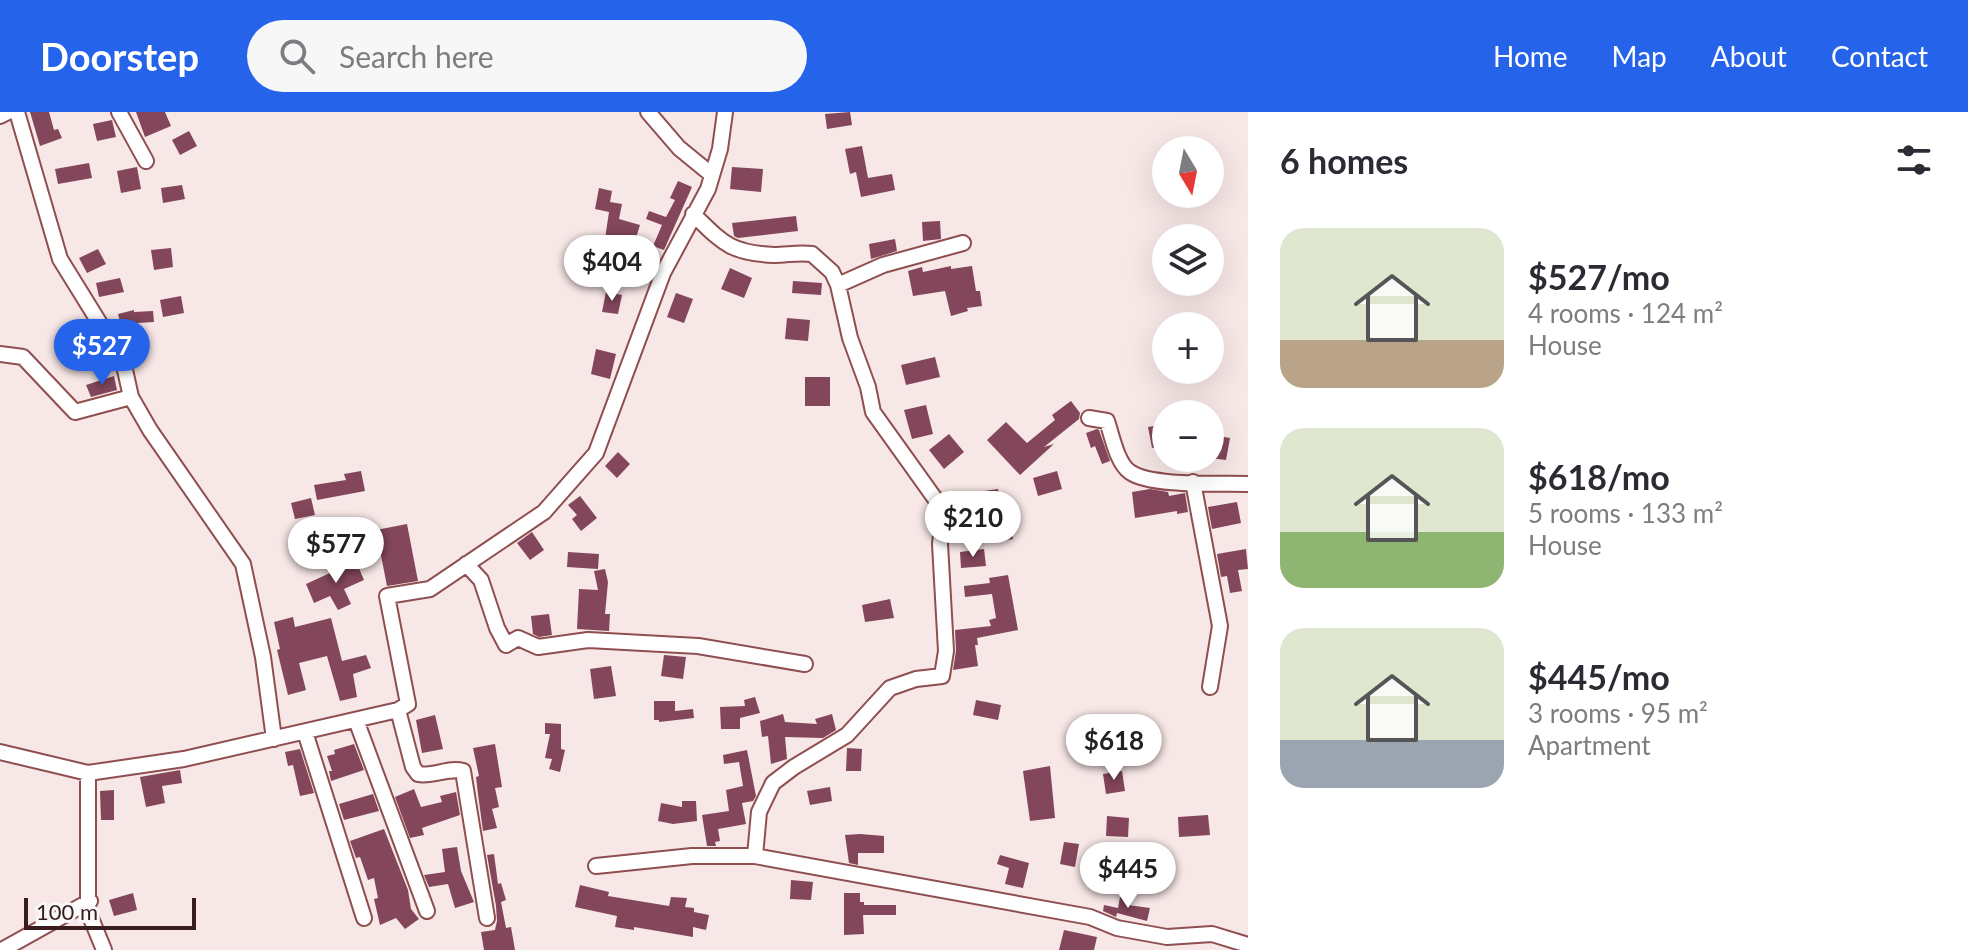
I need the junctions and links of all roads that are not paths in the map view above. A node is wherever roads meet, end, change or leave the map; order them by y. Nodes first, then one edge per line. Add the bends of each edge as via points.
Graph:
1 (8, 112) edge
2 (17, 112) edge
3 (119, 112) edge
4 (648, 112) edge
5 (725, 112) edge
6 (0, 116) edge
7 (146, 161) dead end
8 (712, 175) junction
9 (693, 214) junction
10 (963, 243) dead end
11 (838, 285) junction
12 (0, 354) edge
13 (131, 397) junction
14 (1089, 418) dead end
15 (1193, 482) junction
16 (1248, 484) edge
17 (466, 564) junction
18 (805, 664) dead end
19 (1210, 687) dead end
20 (398, 710) junction
21 (356, 720) junction
22 (305, 732) junction
23 (274, 739) junction
24 (0, 752) edge
25 (88, 773) junction
26 (755, 856) junction
27 (596, 866) dead end
28 (90, 901) junction
29 (427, 911) dead end
30 (364, 918) dead end
31 (487, 918) dead end
32 (1248, 945) edge
33 (2, 950) edge
34 (104, 950) edge

1 - 6 street
2 - 13 street via 60,259 123,361
3 - 7 street
4 - 8 street
5 - 8 street
8 - 9 street
9 - 11 street via 733,250 817,256
9 - 17 street via 663,273 596,453 544,512
10 - 11 street via 883,265
11 - 26 street via 873,412 941,507 946,651 942,676 890,688 847,735 773,783 759,812
12 - 13 street via 23,357 75,412
13 - 23 street via 243,564
14 - 15 street via 1107,421 1128,471 1145,479
15 - 16 street
15 - 19 street via 1220,626
17 - 18 street via 481,580 506,645 518,638 538,647 588,640 698,646
17 - 20 street via 430,589 387,596 408,704
20 - 21 street
20 - 31 street via 418,774 457,769 463,773
21 - 22 street
21 - 29 street
22 - 23 street
22 - 30 street
23 - 25 street
24 - 25 street
25 - 28 street
26 - 27 street
26 - 32 street via 1090,917 1117,928 1167,937 1212,934
28 - 33 street
28 - 34 street via 88,911

